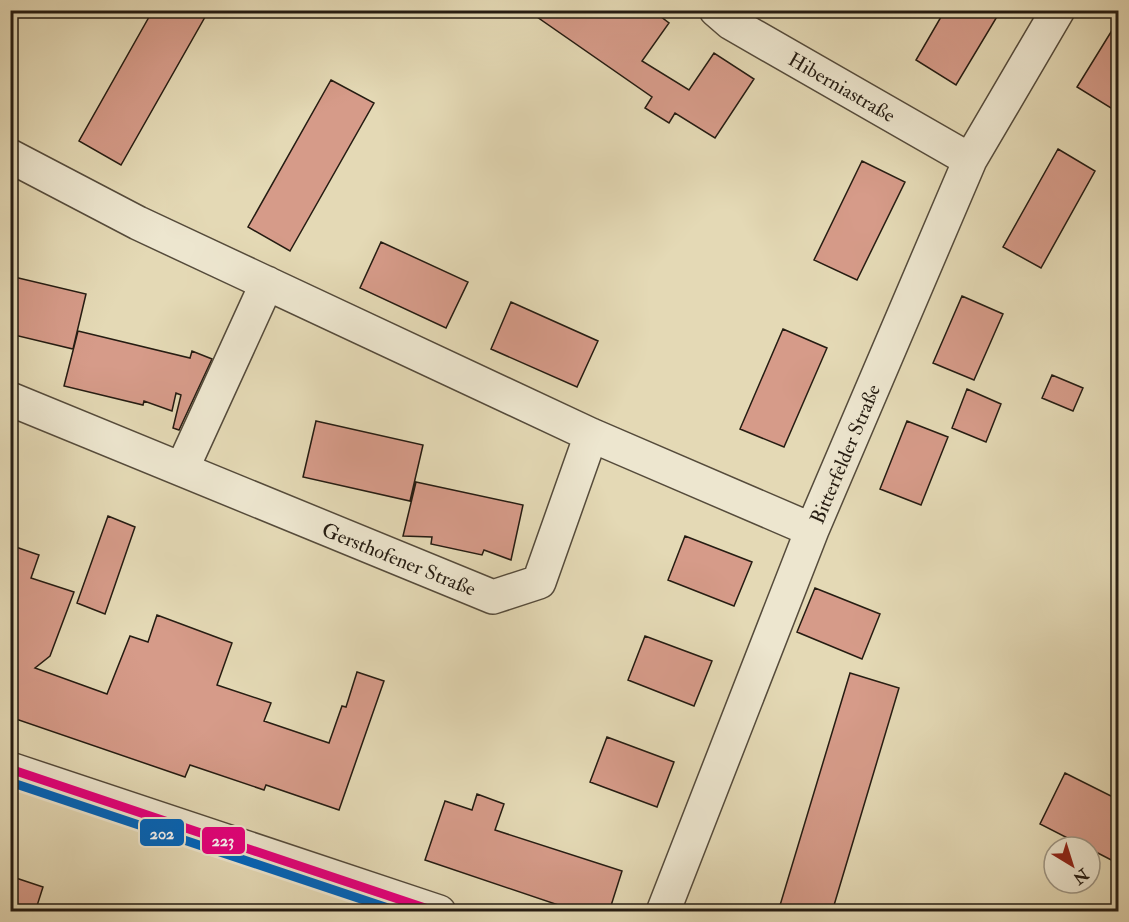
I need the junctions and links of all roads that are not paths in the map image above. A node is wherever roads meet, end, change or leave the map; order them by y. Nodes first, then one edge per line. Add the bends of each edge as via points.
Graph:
1 (716, 10) edge
2 (1058, 10) edge
3 (10, 156) edge
4 (970, 160) junction
5 (267, 284) junction
6 (10, 399) edge
7 (591, 435) junction
8 (182, 469) junction
9 (812, 530) junction
10 (10, 769) edge
11 (439, 912) edge
12 (663, 912) edge

1 - 4 street, Hiberniastraße via 731,23
2 - 4 street, Bitterfelder Straße
3 - 5 street
4 - 9 street, Bitterfelder Straße
5 - 7 street
5 - 8 street
6 - 8 street, Gersthofener Straße
7 - 8 street, Gersthofener Straße via 539,582 493,597
7 - 9 street
9 - 12 street, Bitterfelder Straße
10 - 11 street

